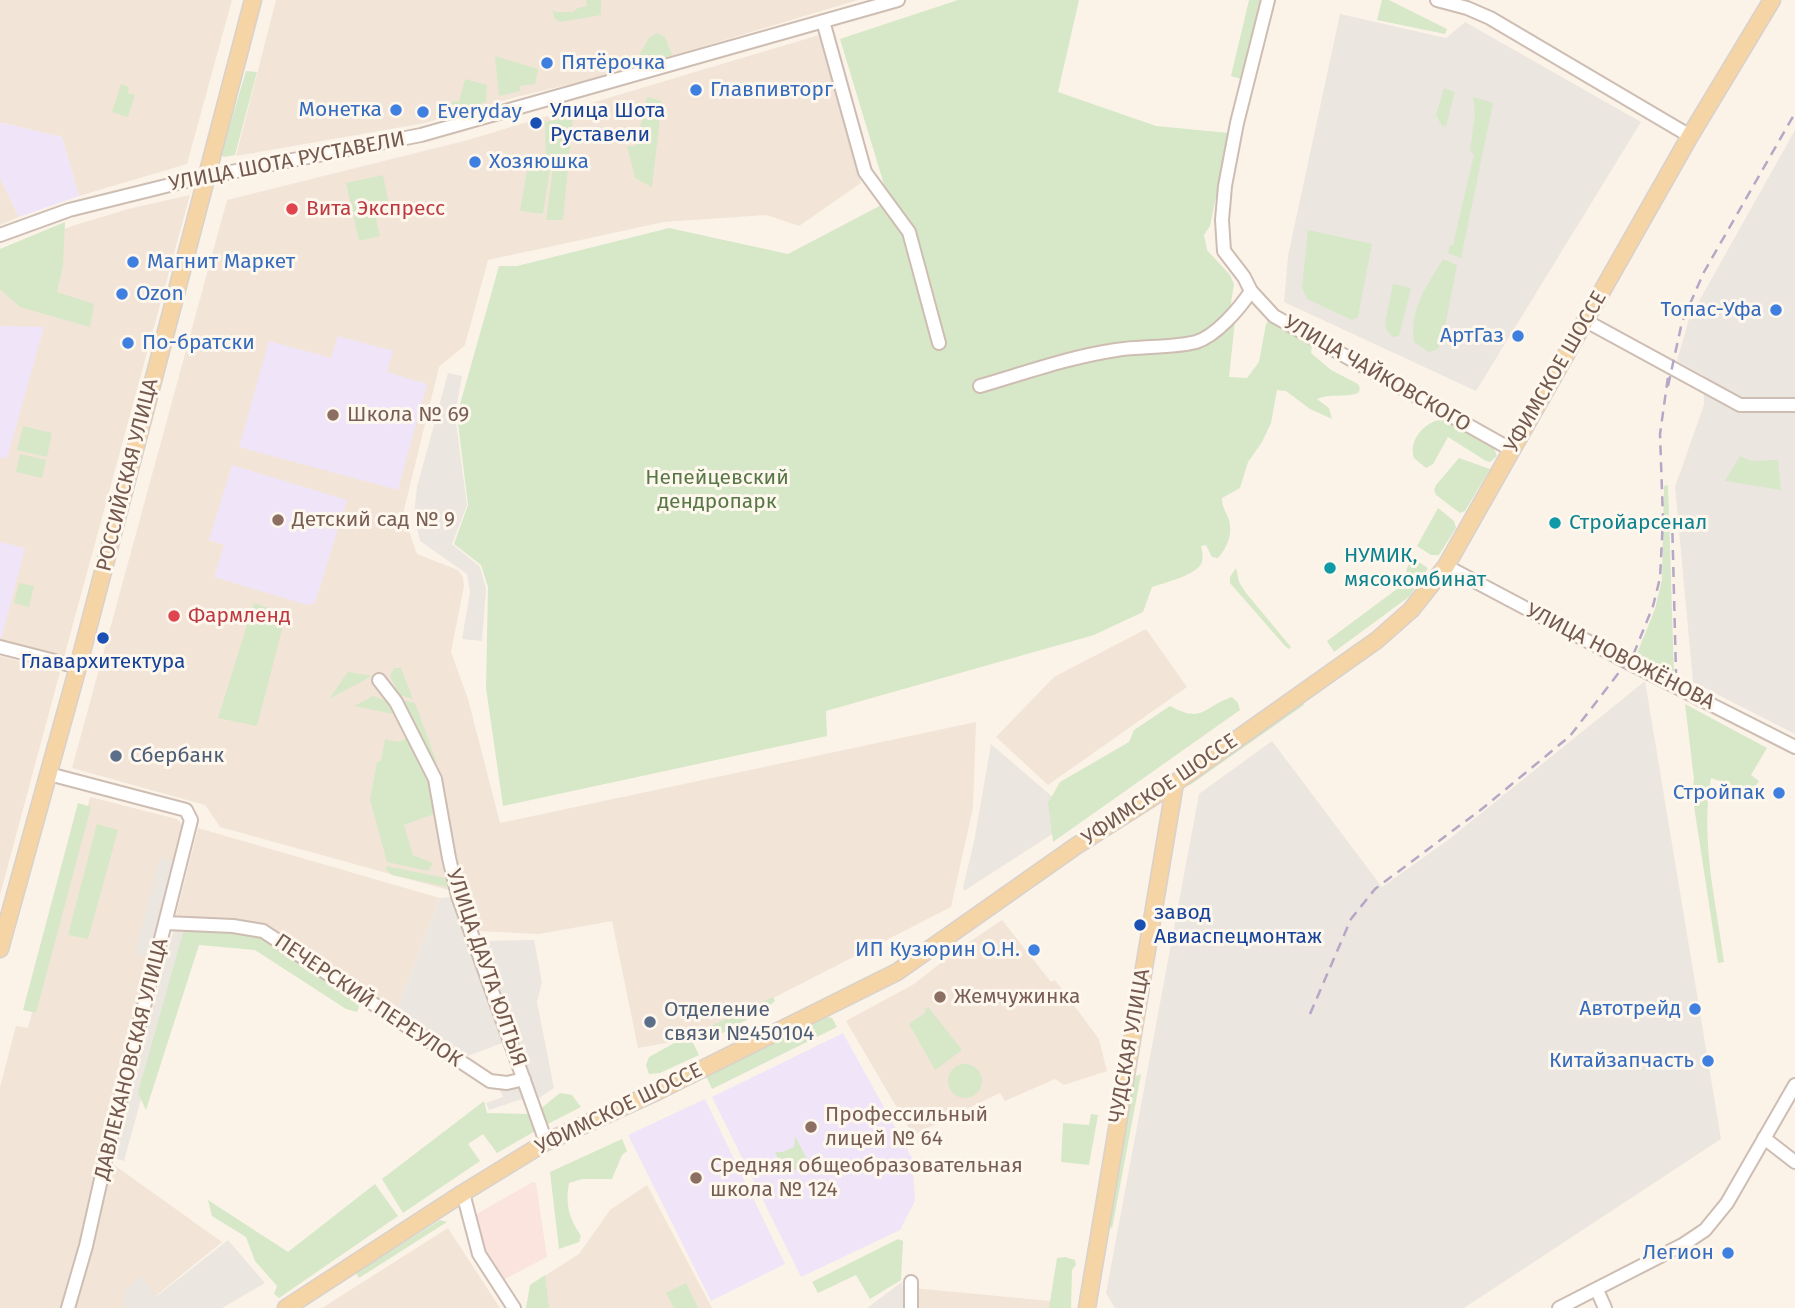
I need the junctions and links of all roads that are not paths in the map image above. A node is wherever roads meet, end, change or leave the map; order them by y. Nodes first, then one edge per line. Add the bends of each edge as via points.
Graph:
1 (253, 0) edge
2 (898, 0) edge
3 (1268, 0) edge
4 (1437, 0) edge
5 (1772, 0) edge
6 (824, 21) junction
7 (1690, 136) junction
8 (207, 176) junction
9 (0, 235) edge
10 (1251, 291) junction
11 (1586, 321) junction
12 (939, 343) dead end
13 (980, 386) dead end
14 (1795, 405) edge
15 (1512, 450) junction
16 (1446, 566) junction
17 (0, 647) edge
18 (78, 667) junction
19 (379, 680) dead end
20 (1795, 747) edge
21 (49, 774) junction
22 (1175, 783) junction
23 (166, 923) junction
24 (0, 949) edge
25 (524, 1079) junction
26 (1795, 1085) edge
27 (1764, 1138) junction
28 (546, 1142) junction
29 (1795, 1162) edge
30 (463, 1192) junction
31 (911, 1282) dead end
32 (1597, 1290) junction
33 (68, 1308) edge
34 (286, 1308) edge
35 (514, 1308) edge
36 (911, 1308) edge
37 (1087, 1308) edge
38 (1559, 1308) edge
39 (1605, 1308) edge

1 - 8 main road, РОССИЙСКАЯ УЛИЦА
2 - 6 street, УЛИЦА ШОТА РУСТАВЕЛИ
3 - 10 street, УЛИЦА ЧАЙКОВСКОГО via 1237,123 1222,220 1224,251
4 - 7 street via 1490,18
5 - 7 main road, УФИМСКОЕ ШОССЕ
6 - 8 street, УЛИЦА ШОТА РУСТАВЕЛИ via 421,135
6 - 12 street via 865,172 909,232
7 - 11 main road, УФИМСКОЕ ШОССЕ
8 - 9 street, УЛИЦА ШОТА РУСТАВЕЛИ via 69,210
8 - 18 main road, РОССИЙСКАЯ УЛИЦА
10 - 13 street via 1241,307 1198,341 1116,350
10 - 15 street, УЛИЦА ЧАЙКОВСКОГО via 1274,316
11 - 14 street via 1740,405
11 - 15 main road, УФИМСКОЕ ШОССЕ
15 - 16 main road, УФИМСКОЕ ШОССЕ
16 - 20 street, УЛИЦА НОВОЖЁНОВА
16 - 22 main road, УФИМСКОЕ ШОССЕ via 1411,610 1377,640
17 - 18 street
18 - 21 main road, РОССИЙСКАЯ УЛИЦА
19 - 25 street, УЛИЦА ДАУТА ЮЛТЫЯ via 396,702 435,779 458,895
21 - 23 street, ДАВЛЕКАНОВСКАЯ УЛИЦА via 186,810 191,820
21 - 24 main road, РОССИЙСКАЯ УЛИЦА
22 - 28 main road, УФИМСКОЕ ШОССЕ via 1076,846 897,972
22 - 37 main road, ЧУДСКАЯ УЛИЦА
23 - 25 street, ПЕЧЕРСКИЙ ПЕРЕУЛОК via 263,931 490,1081
23 - 33 street, ДАВЛЕКАНОВСКАЯ УЛИЦА
25 - 28 street, УЛИЦА ДАУТА ЮЛТЫЯ
26 - 27 street
27 - 29 street
27 - 32 street via 1727,1203 1705,1230
28 - 30 main road, УФИМСКОЕ ШОССЕ
30 - 34 main road, УФИМСКОЕ ШОССЕ
30 - 35 street via 479,1254
31 - 36 street
32 - 38 street
32 - 39 street

